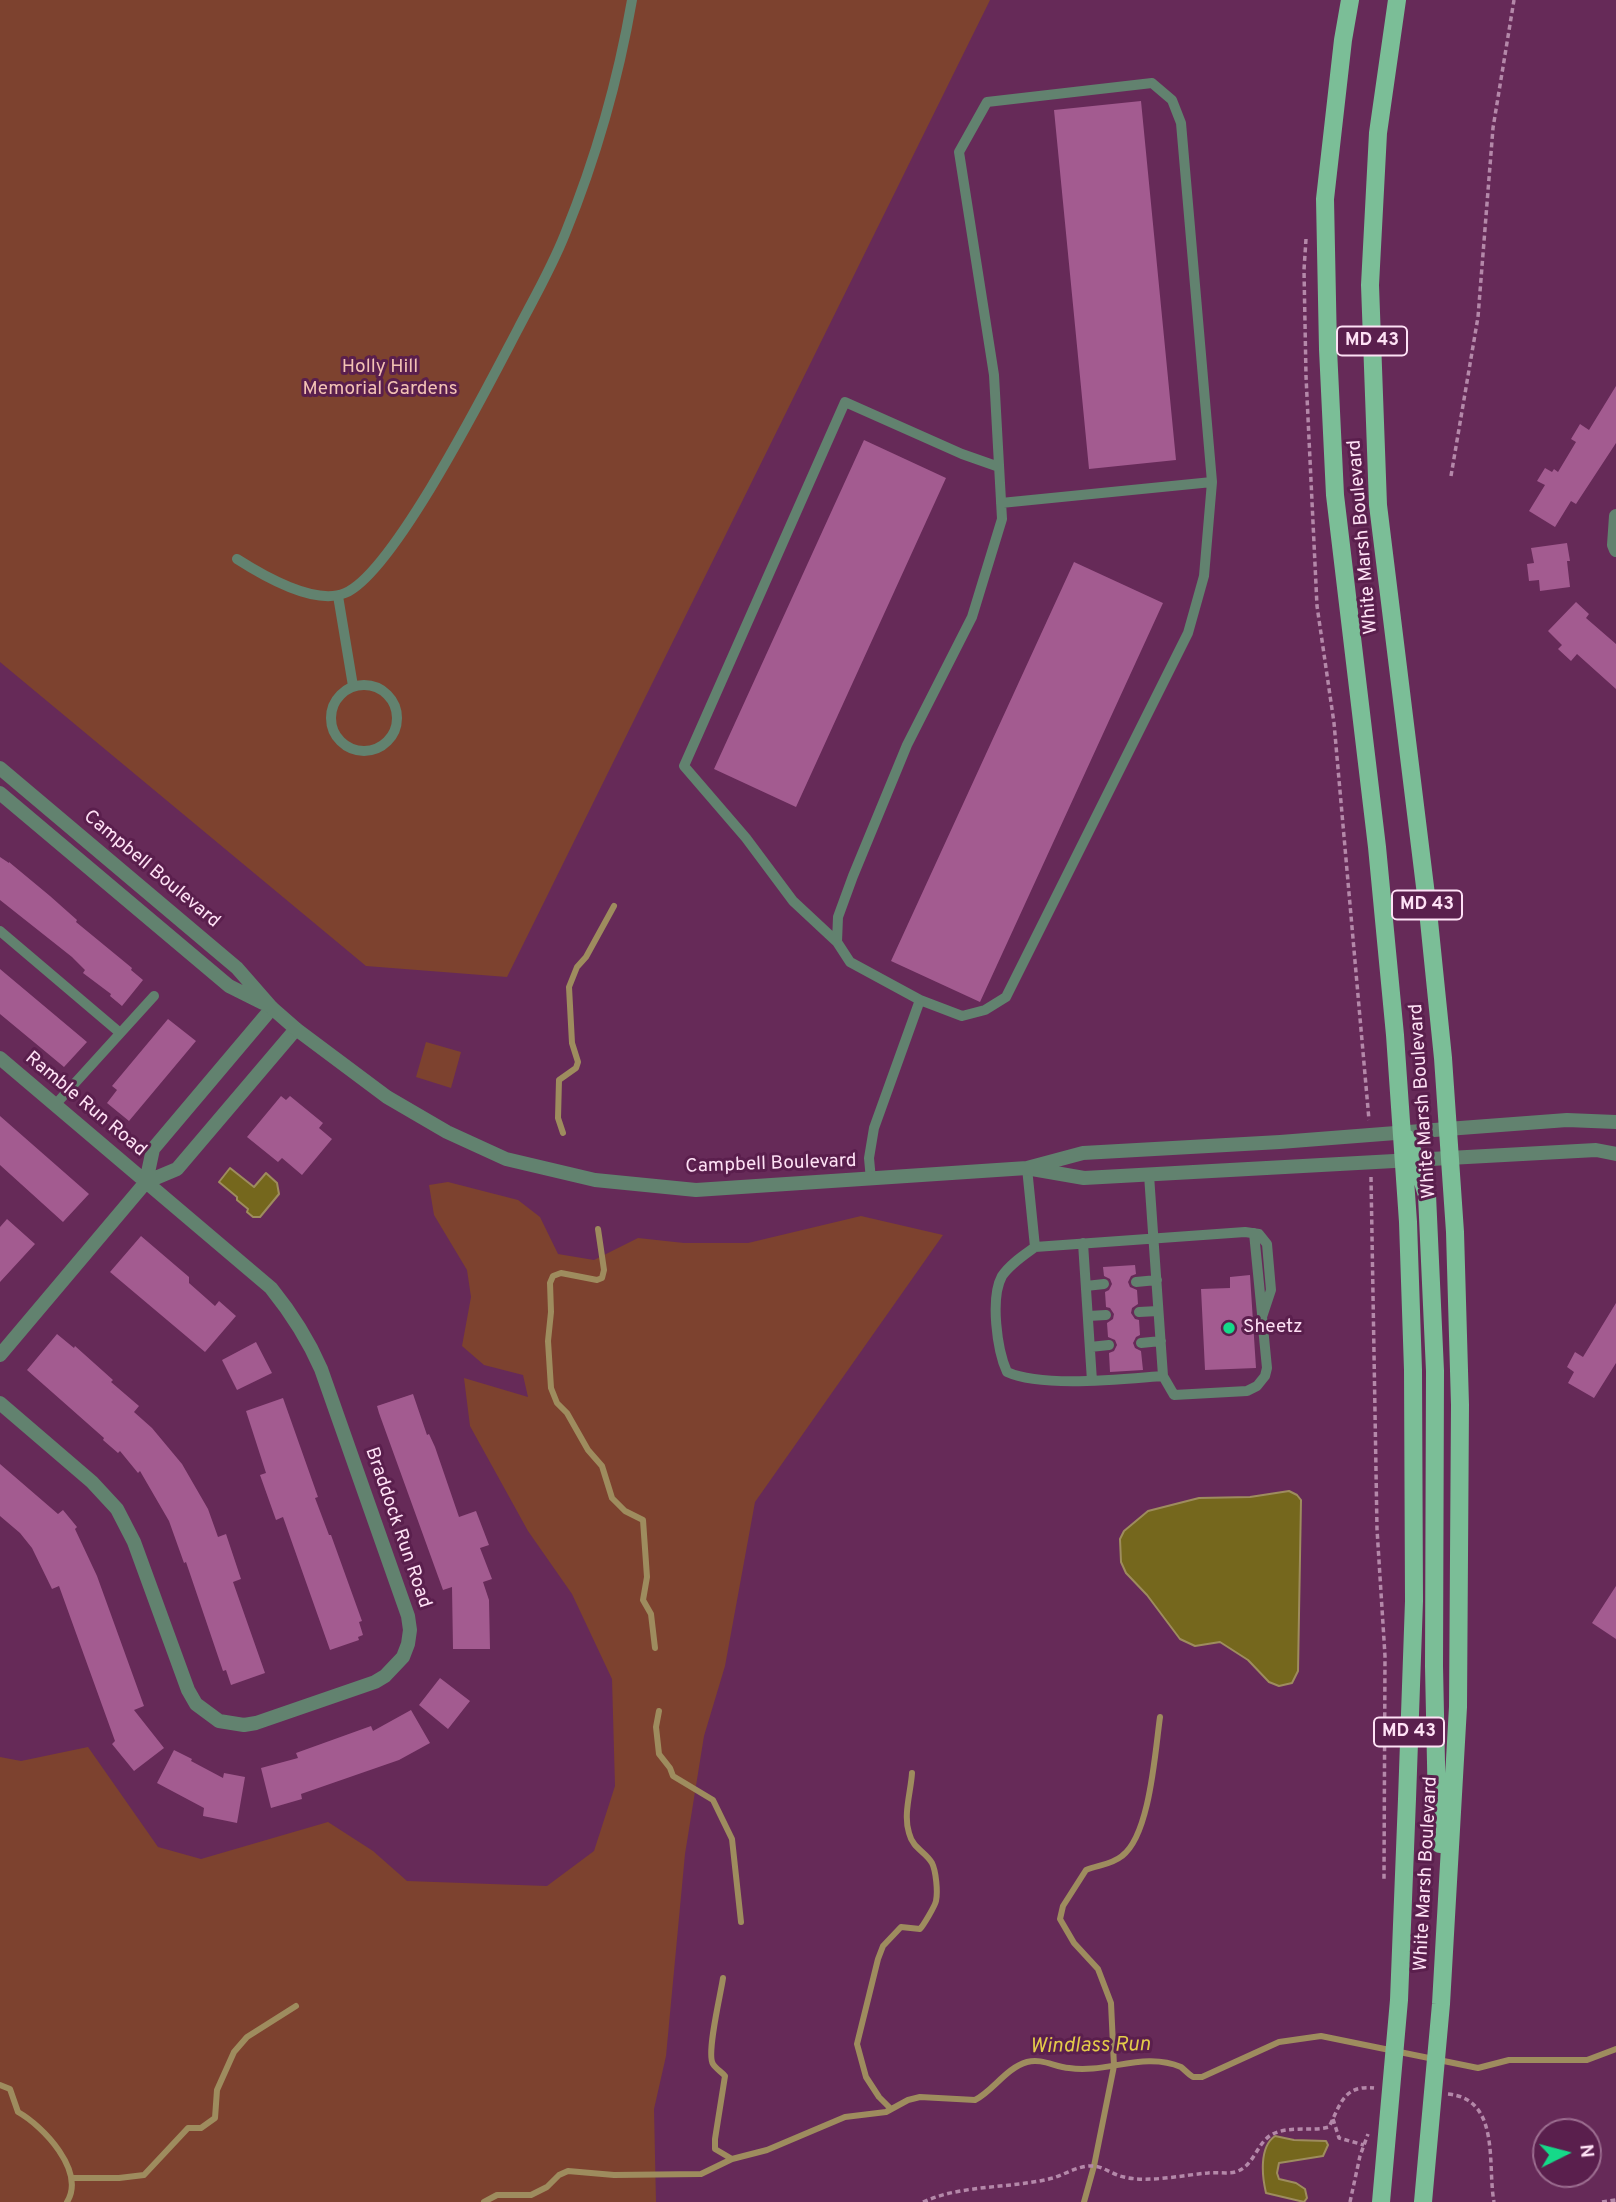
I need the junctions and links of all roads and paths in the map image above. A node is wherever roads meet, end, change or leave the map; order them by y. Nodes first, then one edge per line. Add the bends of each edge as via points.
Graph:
1 (632, 0) edge
2 (1350, 0) edge
3 (1397, 0) edge
4 (1514, 0) edge
5 (1306, 230) dead end
6 (999, 467) junction
7 (1451, 476) dead end
8 (1212, 482) junction
9 (1001, 503) junction
10 (1616, 516) edge
11 (1616, 550) edge
12 (237, 559) dead end
13 (338, 596) junction
14 (353, 686) junction
15 (0, 768) edge
16 (0, 793) edge
17 (0, 931) edge
18 (837, 942) junction
19 (154, 996) dead end
20 (920, 1000) junction
21 (272, 1008) junction
22 (296, 1029) junction
23 (119, 1032) junction
24 (0, 1058) edge
25 (55, 1105) junction
26 (1616, 1122) edge
27 (1447, 1129) junction
28 (1403, 1133) junction
29 (1369, 1135) junction
30 (1616, 1154) edge
31 (1449, 1158) junction
32 (1410, 1159) junction
33 (1372, 1161) junction
34 (1027, 1168) junction
35 (1149, 1175) junction
36 (871, 1180) junction
37 (146, 1182) junction
38 (1154, 1237) junction
39 (1083, 1243) junction
40 (1035, 1247) junction
41 (1157, 1280) junction
42 (1136, 1282) dead end
43 (1104, 1284) dead end
44 (1086, 1286) junction
45 (1158, 1311) junction
46 (1139, 1312) dead end
47 (1106, 1315) dead end
48 (1088, 1316) junction
49 (1161, 1341) junction
50 (1141, 1343) dead end
51 (1109, 1345) dead end
52 (1090, 1347) junction
53 (0, 1355) edge
54 (1163, 1377) junction
55 (1092, 1381) junction
56 (0, 1404) edge
57 (1384, 1882) dead end
58 (1445, 1893) junction
59 (1388, 2093) junction
60 (1437, 2097) junction
61 (1333, 2119) junction
62 (1368, 2133) dead end
63 (1364, 2146) junction
64 (1616, 2200) edge
65 (922, 2202) edge
66 (1350, 2202) edge
67 (1381, 2202) edge
68 (1423, 2202) edge
69 (1494, 2202) edge
70 (1602, 2202) edge

1 - 13 lane via 622,62 607,114 551,266 478,405 408,524 370,575
2 - 28 main road, White Marsh Boulevard / MD 43 via 1325,199 1335,495 1377,847
3 - 27 main road, White Marsh Boulevard / MD 43 via 1378,133 1370,285 1378,494 1428,911
4 - 7 path via 1493,128 1478,317
5 - 29 path via 1306,376 1317,606 1334,723
6 - 8 lane via 994,375 959,152 987,102 1152,83 1172,100 1181,123
6 - 9 lane
6 - 18 lane via 845,401 684,766 793,901
8 - 9 lane
8 - 20 lane via 1204,576 1188,633 1006,996 985,1010 962,1016
9 - 18 lane via 1002,519 972,617 902,757 838,917
10 - 11 street
12 - 13 lane via 309,594
13 - 14 lane
14 - 14 lane via 379,688 396,709 394,733 375,749 349,747 332,726 334,704
15 - 21 street, Campbell Boulevard via 237,968
16 - 21 street, Campbell Boulevard via 229,986
17 - 23 lane
18 - 20 lane via 850,962
19 - 23 lane
20 - 36 lane via 874,1128
21 - 22 street, Campbell Boulevard
21 - 37 street via 153,1149
22 - 36 street, Campbell Boulevard via 387,1097 506,1159 595,1180 696,1190
22 - 37 street via 177,1169
23 - 25 lane
24 - 25 street, Ramble Run Road
25 - 37 street, Ramble Run Road
26 - 27 street, Campbell Boulevard
27 - 28 street, Campbell Boulevard
27 - 31 main road, White Marsh Boulevard / MD 43
28 - 29 street, Campbell Boulevard
28 - 32 main road
29 - 34 street, Campbell Boulevard via 1083,1153
30 - 31 street, Campbell Boulevard via 1596,1150
31 - 32 street, Campbell Boulevard
31 - 58 main road, White Marsh Boulevard / MD 43 via 1455,1232 1461,1541 1458,1707
32 - 33 street, Campbell Boulevard
32 - 58 main road via 1427,1195 1435,1371 1437,1811
32 - 59 main road, White Marsh Boulevard / MD 43 via 1414,1601 1399,2000
33 - 35 street, Campbell Boulevard
33 - 57 path via 1377,1530 1385,1656
34 - 35 street, Campbell Boulevard via 1084,1178
34 - 36 street, Campbell Boulevard
34 - 40 lane
35 - 38 lane
37 - 53 street
37 - 56 street, Braddock Run Road via 271,1288 310,1345 408,1616 410,1630 403,1657 374,1682 256,1723 231,1724 208,1715 188,1690 134,1542 117,1509
38 - 39 lane
38 - 41 lane
38 - 54 lane via 1259,1234 1267,1244 1271,1290 1262,1317 1267,1368 1257,1386 1247,1391 1174,1395
39 - 40 lane
39 - 44 lane
40 - 55 lane via 1003,1275 997,1291 1000,1358 1007,1372 1019,1377
41 - 42 lane
41 - 45 lane
43 - 44 lane
44 - 48 lane
45 - 46 lane
45 - 49 lane
47 - 48 lane
48 - 52 lane
49 - 50 lane
49 - 54 lane
51 - 52 lane
52 - 55 lane
54 - 55 lane
58 - 60 main road, White Marsh Boulevard / MD 43
59 - 61 path via 1358,2086 1346,2094
59 - 67 main road, White Marsh Boulevard / MD 43
60 - 68 main road, White Marsh Boulevard / MD 43
60 - 69 path via 1455,2095 1472,2101 1483,2114
61 - 63 path via 1339,2138
61 - 65 path via 1329,2127 1318,2130 1271,2135 1236,2172 1125,2178 1094,2166 1026,2184
62 - 63 path
63 - 66 path
64 - 70 path

